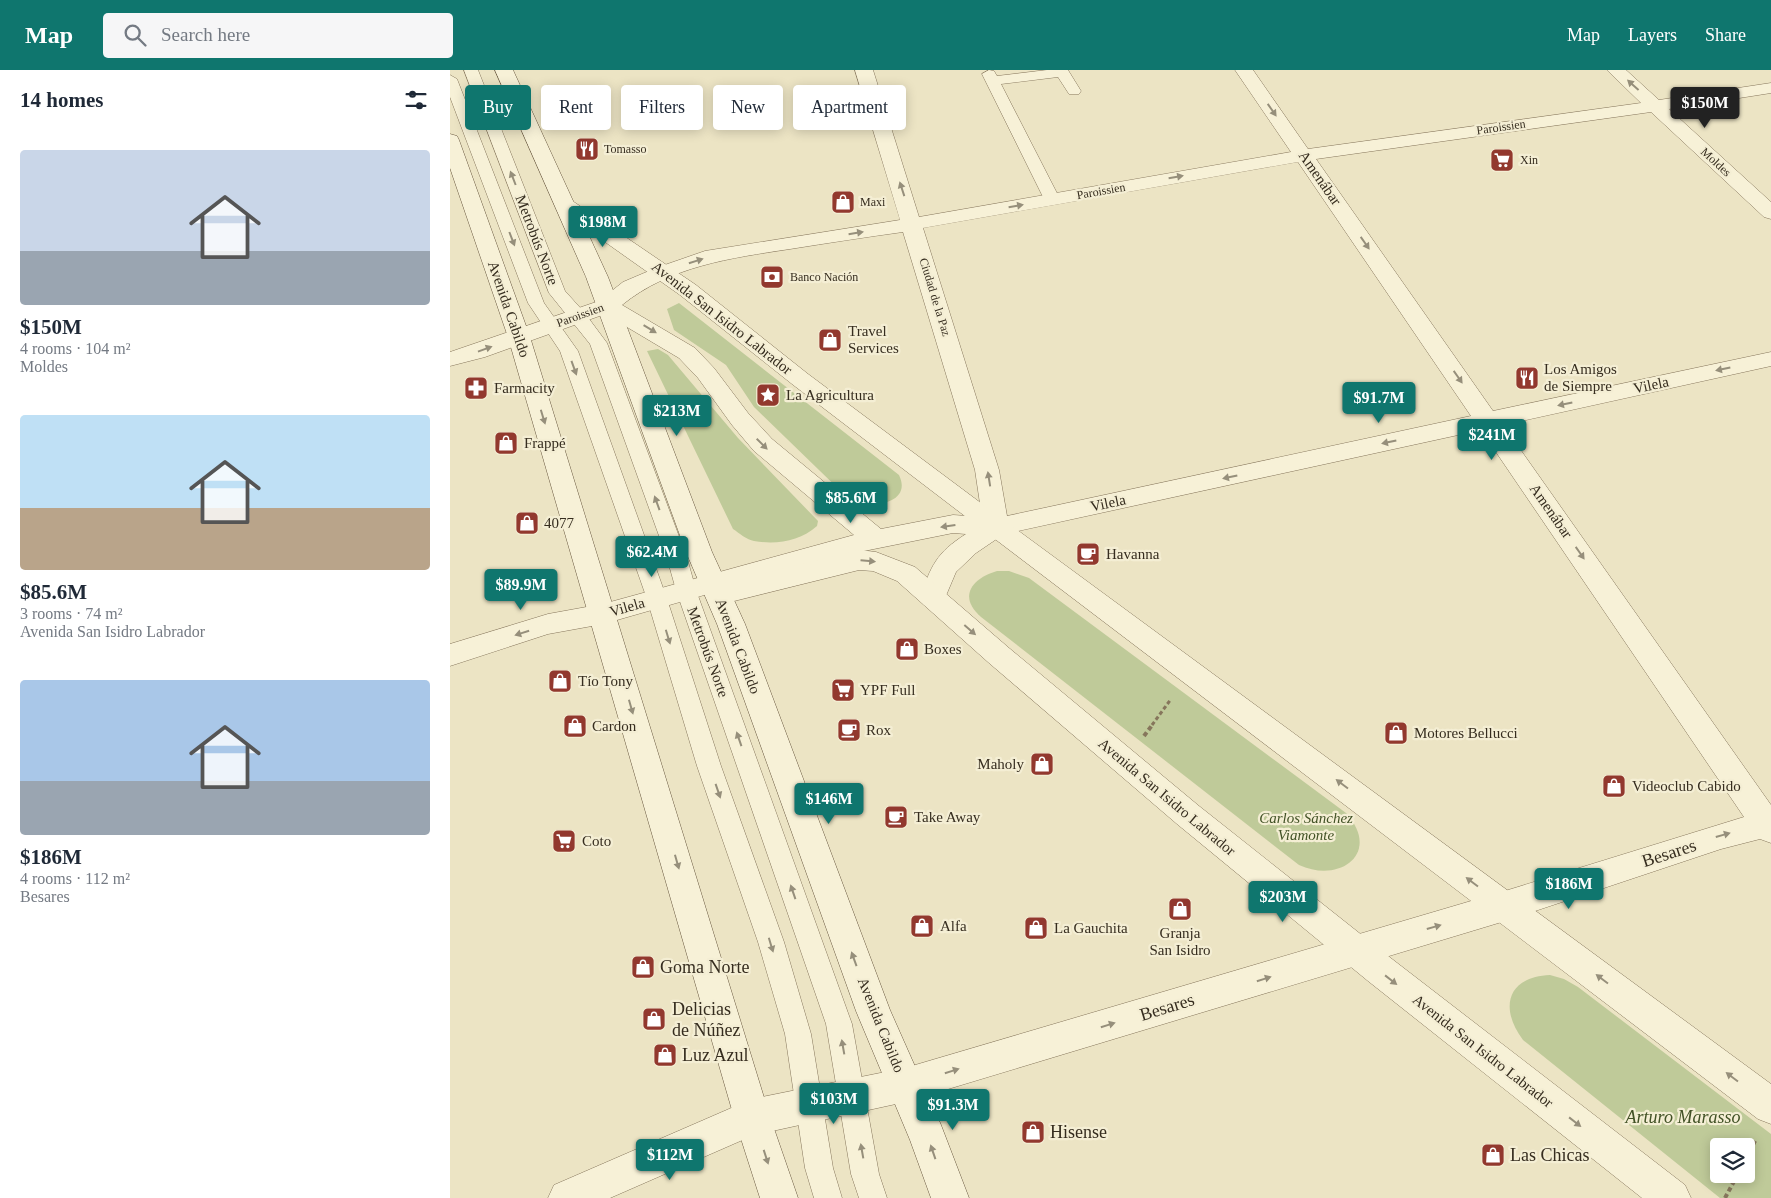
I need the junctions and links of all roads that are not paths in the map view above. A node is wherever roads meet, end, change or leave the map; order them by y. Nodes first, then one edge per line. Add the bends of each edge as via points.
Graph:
1 (470, 70) edge
2 (504, 70) edge
3 (864, 70) edge
4 (1244, 70) edge
5 (1616, 70) edge
6 (1062, 71) edge
7 (450, 79) edge
8 (1771, 88) edge
9 (1074, 91) dead end
10 (1656, 106) junction
11 (450, 143) edge
12 (1304, 155) junction
13 (1052, 199) junction
14 (564, 204) junction
15 (1771, 213) edge
16 (913, 224) junction
17 (663, 272) junction
18 (607, 306) junction
19 (578, 316) junction
20 (550, 326) junction
21 (519, 337) junction
22 (450, 359) edge
23 (1771, 359) edge
24 (1488, 420) junction
25 (996, 528) junction
26 (876, 539) junction
27 (706, 589) junction
28 (933, 598) junction
29 (657, 599) junction
30 (603, 614) junction
31 (450, 655) edge
32 (1770, 826) edge
33 (1505, 906) junction
34 (1354, 951) junction
35 (906, 1085) junction
36 (851, 1095) junction
37 (807, 1105) junction
38 (1771, 1106) edge
39 (752, 1117) junction
40 (567, 1198) edge
41 (779, 1198) edge
42 (828, 1198) edge
43 (873, 1198) edge
44 (950, 1198) edge
45 (1672, 1198) edge

19 -> 1 lane, Metrobús Norte via 557,293
2 - 14 street, Avenida Cabildo
16 -> 3 street, Ciudad de la Paz
4 -> 12 street, Amenábar
10 -> 5 street, Moldes
6 - 9 lane
6 - 13 lane via 991,78
7 -> 20 lane, Metrobús Norte via 536,303
8 - 10 street, Paroissien
10 - 12 street, Paroissien
10 - 15 street, Moldes
11 - 21 street, Avenida Cabildo
13 -> 12 street, Paroissien
12 -> 24 street, Amenábar
16 -> 13 street, Paroissien
14 - 17 street, Avenida San Isidro Labrador
14 - 18 street, Avenida Cabildo
17 -> 16 street, Paroissien via 712,256
25 -> 16 street, Ciudad de la Paz via 987,470
17 - 18 street, Paroissien via 631,287
17 - 25 street, Avenida San Isidro Labrador
18 - 19 street, Paroissien
18 -> 26 street via 687,353 763,445
18 - 27 street, Avenida Cabildo
19 - 20 street, Paroissien
27 -> 19 lane, Metrobús Norte via 677,558 598,343
20 - 21 street, Paroissien
20 -> 29 lane, Metrobús Norte via 568,351
22 -> 21 street, Paroissien
21 -> 30 street, Avenida Cabildo
23 -> 24 street, Vilela
24 -> 25 street, Vilela
24 -> 32 street, Amenábar
25 -> 26 street, Vilela via 953,524
25 - 28 street via 967,546 944,568
33 -> 25 street, Avenida San Isidro Labrador
26 - 27 street, Vilela
27 -> 28 street, Vilela via 860,560 876,562 906,574
27 - 29 street, Vilela
35 -> 27 street, Avenida Cabildo via 873,1011
36 -> 27 lane, Metrobús Norte via 839,1024
28 -> 34 street, Avenida San Isidro Labrador via 1124,762
29 - 30 street, Vilela
29 -> 37 lane, Metrobús Norte via 798,1034
30 -> 31 street, Vilela via 548,624
30 -> 39 street, Avenida Cabildo
33 -> 32 street, Besares via 1721,836
34 -> 33 street, Besares
38 -> 33 street, Avenida San Isidro Labrador
35 -> 34 street, Besares
34 -> 45 street, Avenida San Isidro Labrador
35 - 36 street, Besares
44 -> 35 street, Avenida Cabildo
36 - 37 street, Besares
43 -> 36 lane, Metrobús Norte via 865,1174
37 - 39 street, Besares
37 - 42 lane, Metrobús Norte
39 - 40 street, Besares
39 -> 41 street, Avenida Cabildo

